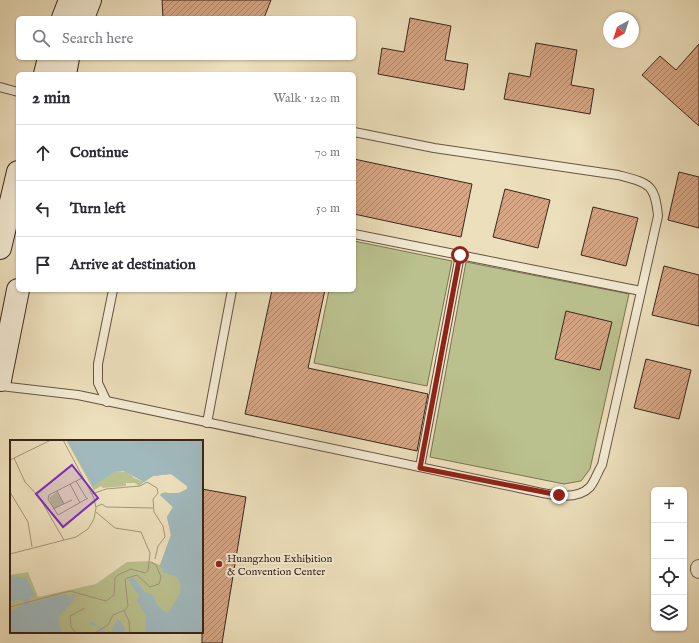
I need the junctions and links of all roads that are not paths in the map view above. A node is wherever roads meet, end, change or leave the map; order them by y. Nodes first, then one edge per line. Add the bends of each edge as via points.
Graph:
1 (70, 0) edge
2 (90, 0) edge
3 (64, 16) edge
4 (84, 16) edge
5 (48, 60) edge
6 (68, 60) edge
7 (46, 72) edge
8 (65, 72) edge
9 (0, 87) edge
10 (16, 91) edge
11 (356, 132) edge
12 (16, 180) edge
13 (356, 234) edge
14 (0, 248) edge
15 (460, 255) junction
16 (641, 291) junction
17 (18, 292) edge
18 (113, 292) edge
19 (232, 292) edge
20 (0, 380) edge
21 (0, 386) edge
22 (107, 402) junction
23 (208, 423) junction
24 (420, 468) junction

1 - 3 main road
2 - 4 main road
5 - 7 main road
6 - 8 main road
9 - 10 lane
11 - 16 lane via 434,148 618,175 646,183 656,197 658,216
12 - 14 main road
13 - 15 lane
15 - 16 lane
15 - 24 lane
16 - 24 lane via 602,465 590,487 577,494 559,495
17 - 20 main road
18 - 22 lane via 98,364 98,383
19 - 23 lane
21 - 22 lane
22 - 23 lane
23 - 24 lane

